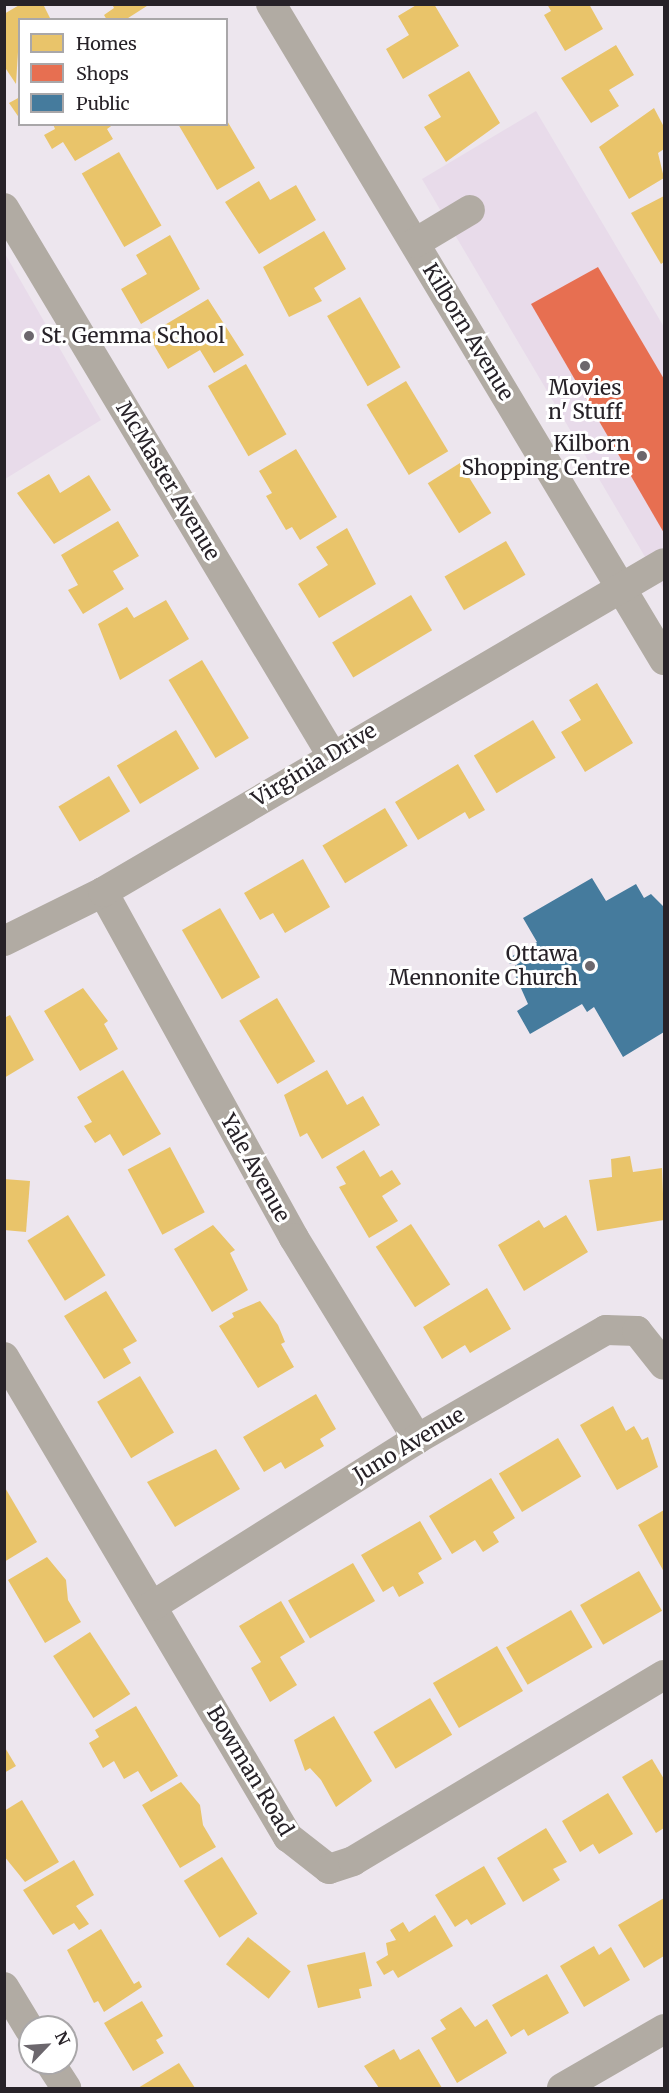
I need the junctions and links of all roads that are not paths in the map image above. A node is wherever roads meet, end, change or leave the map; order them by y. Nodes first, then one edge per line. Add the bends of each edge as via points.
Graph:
1 (271, 4) edge
2 (4, 208) edge
3 (470, 210) dead end
4 (415, 243) junction
5 (664, 563) edge
6 (622, 589) junction
7 (664, 660) edge
8 (331, 754) junction
9 (103, 892) junction
10 (4, 941) edge
11 (4, 1357) edge
12 (664, 1365) edge
13 (417, 1439) junction
14 (152, 1606) junction
15 (664, 1675) edge
16 (4, 1988) edge
17 (21, 2015) edge
18 (664, 2029) edge
19 (58, 2075) edge
20 (66, 2088) edge
21 (562, 2088) edge

1 - 4 street, Kilborn Avenue
2 - 8 street, McMaster Avenue
3 - 4 street
4 - 6 street, Kilborn Avenue
5 - 6 street, Virginia Drive
6 - 7 street, Kilborn Avenue
6 - 8 street, Virginia Drive
8 - 9 street, Virginia Drive
9 - 10 street, Virginia Drive
9 - 13 street, Yale Avenue via 294,1238
11 - 14 street, Bowman Road
12 - 13 street, Juno Avenue via 637,1331 606,1330
13 - 14 street, Juno Avenue
14 - 15 street, Bowman Road via 288,1837 329,1869 352,1861
16 - 17 street
18 - 21 street
19 - 20 street

